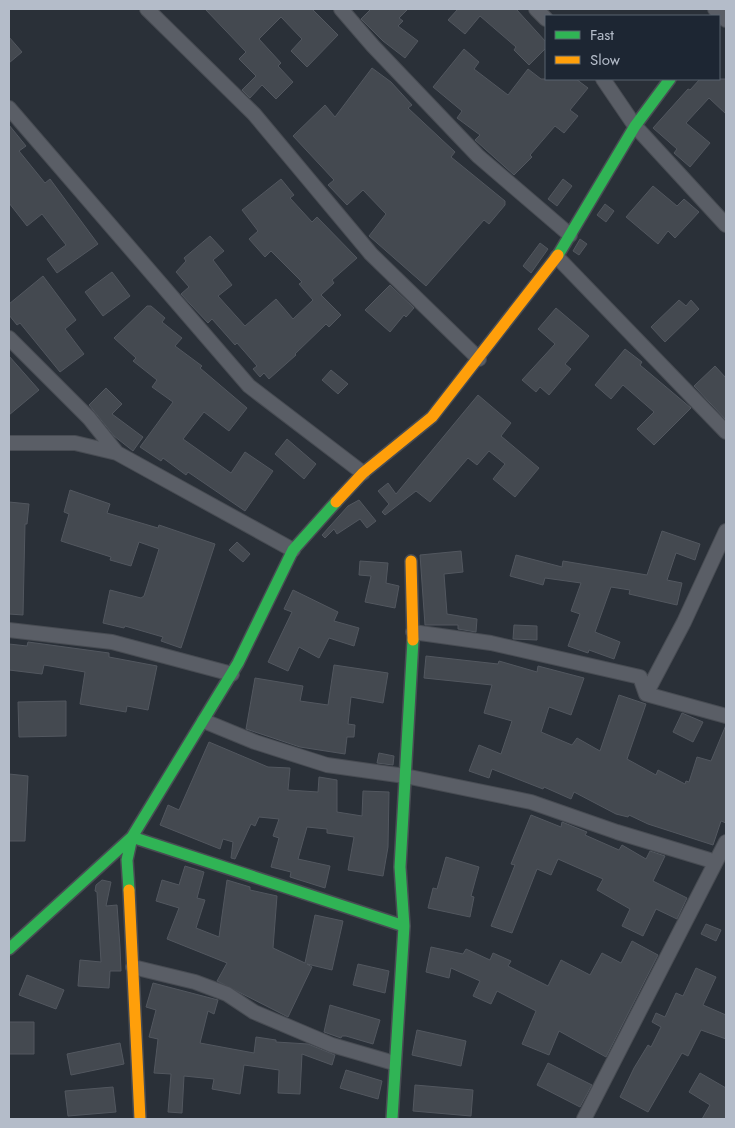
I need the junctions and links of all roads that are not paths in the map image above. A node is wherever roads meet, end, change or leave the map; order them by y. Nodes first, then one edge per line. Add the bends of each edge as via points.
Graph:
1 (147, 9) edge
2 (342, 9) edge
3 (536, 9) edge
4 (714, 9) edge
5 (545, 18) edge
6 (726, 20) edge
7 (604, 80) edge
8 (669, 80) edge
9 (9, 108) edge
10 (635, 126) junction
11 (726, 225) edge
12 (570, 235) junction
13 (557, 257) junction
14 (9, 338) edge
15 (479, 359) junction
16 (726, 432) edge
17 (9, 443) edge
18 (116, 453) junction
19 (363, 473) junction
20 (726, 531) edge
21 (293, 550) junction
22 (411, 561) dead end
23 (9, 630) edge
24 (413, 632) junction
25 (232, 674) junction
26 (646, 694) junction
27 (726, 716) edge
28 (204, 721) junction
29 (405, 776) junction
30 (132, 837) junction
31 (726, 842) edge
32 (716, 862) junction
33 (404, 926) junction
34 (9, 949) edge
35 (133, 967) junction
36 (394, 1063) junction
37 (141, 1119) edge
38 (392, 1119) edge
39 (584, 1119) edge

1 - 15 street via 254,114 371,254
2 - 12 street via 478,156
3 - 5 street
4 - 6 street
7 - 10 street
8 - 10 street
9 - 19 street via 249,386
10 - 11 street
10 - 12 street
12 - 13 street
13 - 15 street
13 - 16 street
14 - 18 street via 89,418
15 - 19 street via 432,418
17 - 18 street via 75,443
18 - 21 street
19 - 21 street
20 - 26 street
21 - 25 street
22 - 24 street
23 - 25 street via 112,642
24 - 26 street via 491,643 640,677
24 - 29 street
25 - 28 street
26 - 27 street
28 - 29 street via 255,742 327,765
28 - 30 street
29 - 32 street via 531,802
29 - 33 street via 400,867
30 - 33 street
30 - 34 street
30 - 35 street via 127,860
31 - 32 street
32 - 39 street
33 - 36 street
35 - 36 street via 195,982 227,994 254,1012 332,1045
35 - 37 street
36 - 38 street

